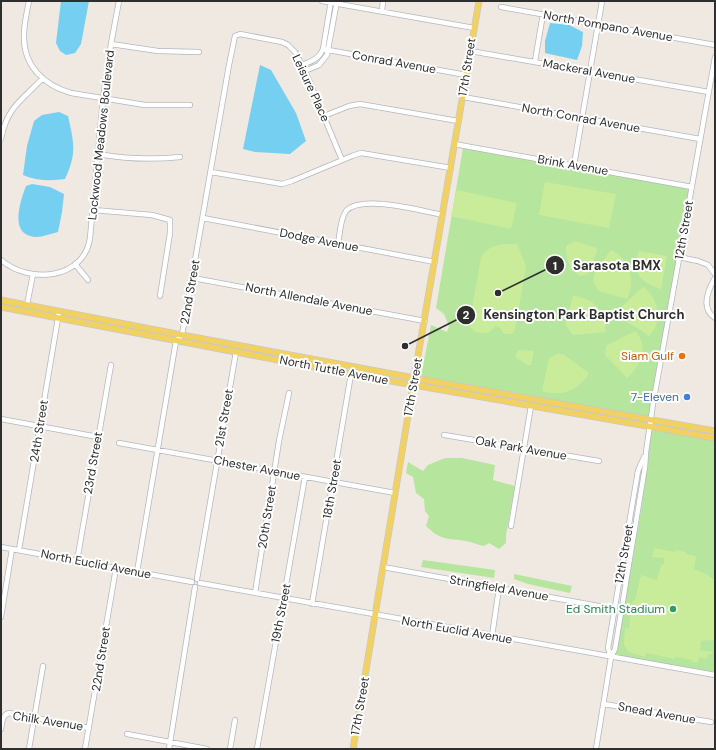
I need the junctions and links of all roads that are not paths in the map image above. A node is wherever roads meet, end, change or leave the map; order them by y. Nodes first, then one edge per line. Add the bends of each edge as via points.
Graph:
1 (29, 1) edge
2 (119, 1) edge
3 (322, 1) edge
4 (383, 1) edge
5 (479, 1) edge
6 (602, 1) edge
7 (331, 2) edge
8 (337, 2) edge
9 (501, 7) dead end
10 (382, 11) junction
11 (542, 14) junction
12 (598, 24) junction
13 (474, 28) junction
14 (237, 35) joint
15 (111, 44) junction
16 (715, 45) edge
17 (323, 49) junction
18 (329, 50) junction
19 (470, 50) junction
20 (198, 52) dead end
21 (715, 57) edge
22 (535, 61) junction
23 (302, 65) junction
24 (305, 71) junction
25 (589, 71) junction
26 (466, 75) junction
27 (42, 79) junction
28 (709, 92) junction
29 (462, 97) junction
30 (103, 98) junction
31 (190, 105) dead end
32 (324, 116) junction
33 (582, 118) junction
34 (458, 122) junction
35 (1, 138) edge
36 (700, 139) junction
37 (454, 144) junction
38 (98, 154) junction
39 (180, 157) dead end
40 (342, 160) junction
41 (574, 165) junction
42 (451, 168) junction
43 (211, 172) junction
44 (692, 187) junction
45 (93, 210) junction
46 (443, 215) junction
47 (203, 218) junction
48 (338, 244) junction
49 (679, 257) junction
50 (1, 260) edge
51 (435, 262) junction
52 (75, 264) junction
53 (33, 274) junction
54 (715, 274) edge
55 (193, 278) junction
56 (715, 278) edge
57 (88, 280) dead end
58 (160, 296) dead end
59 (1, 300) edge
60 (27, 305) junction
61 (1, 307) edge
62 (59, 315) junction
63 (715, 318) edge
64 (425, 321) junction
65 (182, 336) junction
66 (176, 341) junction
67 (236, 352) junction
68 (111, 365) dead end
69 (352, 374) junction
70 (414, 378) junction
71 (413, 385) junction
72 (289, 393) dead end
73 (531, 406) junction
74 (1, 419) edge
75 (651, 419) junction
76 (40, 426) junction
77 (650, 426) junction
78 (715, 431) edge
79 (444, 434) dead end
80 (98, 437) junction
81 (714, 437) edge
82 (119, 443) dead end
83 (524, 449) junction
84 (158, 450) junction
85 (646, 452) junction
86 (217, 461) junction
87 (598, 461) dead end
88 (275, 471) junction
89 (305, 477) junction
90 (334, 482) junction
91 (395, 493) junction
92 (510, 526) dead end
93 (1, 546) edge
94 (12, 549) junction
95 (19, 550) junction
96 (77, 561) junction
97 (383, 567) junction
98 (116, 568) junction
99 (136, 572) junction
100 (198, 581) junction
101 (192, 582) junction
102 (196, 587) junction
103 (499, 588) junction
104 (255, 593) junction
105 (283, 598) junction
106 (312, 604) junction
107 (614, 609) junction
108 (375, 615) junction
109 (1, 616) edge
110 (492, 636) junction
111 (611, 657) junction
112 (43, 666) dead end
113 (715, 675) edge
114 (604, 704) junction
115 (34, 718) junction
116 (235, 720) dead end
117 (711, 722) dead end
118 (89, 728) junction
119 (1, 729) edge
120 (127, 734) dead end
121 (170, 742) junction
122 (29, 749) edge
123 (85, 749) edge
124 (169, 749) edge
125 (208, 749) edge
126 (230, 749) edge
127 (257, 749) edge
128 (353, 749) edge
129 (596, 749) edge

1 - 27 street via 24,34 25,46 30,63
2 - 15 street, Lockwood Meadows Boulevard
3 - 7 street
4 - 10 street
5 - 13 main road, 17th Street
6 - 12 street
7 - 8 street
7 - 17 street
8 - 10 street
8 - 18 street
9 - 11 street, North Pompano Avenue
10 - 13 street
11 - 12 street, North Pompano Avenue
11 - 22 street
12 - 16 street, North Pompano Avenue
12 - 25 street
13 - 19 main road, 17th Street
14 - 23 street, Leisure Place via 284,43 295,52
14 - 43 street, 22nd Street via 234,38
15 - 20 street via 158,51
15 - 30 street, Lockwood Meadows Boulevard
17 - 18 street, Conrad Avenue
17 - 23 street via 316,59
18 - 24 street via 319,65
18 - 26 street, Conrad Avenue
19 - 22 street, Mackeral Avenue
19 - 26 main road, 17th Street
21 - 28 street, 12th Street
22 - 25 street, Mackeral Avenue
23 - 24 street, Leisure Place
24 - 32 street, Leisure Place
25 - 28 street, Mackeral Avenue
25 - 33 street
26 - 29 main road, 17th Street
27 - 30 street via 62,90
27 - 35 street via 12,109 3,127
28 - 36 street, 12th Street
29 - 33 street, North Conrad Avenue
29 - 34 main road, 17th Street
30 - 31 street via 145,105
30 - 38 street, Lockwood Meadows Boulevard
32 - 34 street via 360,104
32 - 40 street, Leisure Place
33 - 36 street, North Conrad Avenue
33 - 41 street
34 - 37 main road, 17th Street
36 - 44 street, 12th Street
37 - 41 street, Brink Avenue
37 - 42 main road, 17th Street
38 - 39 street via 139,160
38 - 45 street, Lockwood Meadows Boulevard
40 - 42 street via 366,153
40 - 43 street via 282,184
41 - 44 street, Brink Avenue
42 - 46 main road, 17th Street
43 - 47 street, 22nd Street
44 - 49 street, 12th Street
45 - 52 street, Lockwood Meadows Boulevard via 89,244
45 - 58 street via 152,215 170,220
46 - 48 street via 379,204 361,204 350,208 344,214
46 - 51 main road, 17th Street
47 - 48 street, Dodge Avenue
47 - 55 street, 22nd Street
48 - 51 street, Dodge Avenue
49 - 54 street via 708,265
49 - 75 street, 12th Street
50 - 53 street via 12,268
51 - 64 main road, 17th Street
52 - 53 street via 56,274
52 - 57 street
53 - 60 street
55 - 64 street, North Allendale Avenue
55 - 65 street, 22nd Street
56 - 63 street via 706,302
59 - 60 main road, North Tuttle Avenue
60 - 62 main road, North Tuttle Avenue
61 - 62 main road, North Tuttle Avenue
62 - 65 main road, North Tuttle Avenue
62 - 66 main road, North Tuttle Avenue
62 - 76 street, 24th Street
64 - 70 main road, 17th Street
65 - 66 street, 22nd Street
65 - 70 main road, North Tuttle Avenue
66 - 67 main road, North Tuttle Avenue
66 - 84 street
67 - 69 main road, North Tuttle Avenue
67 - 86 street, 21st Street
68 - 80 street, 23rd Street
69 - 71 main road, North Tuttle Avenue
69 - 90 street, 18th Street
70 - 71 main road, 17th Street
70 - 75 main road, North Tuttle Avenue
71 - 73 main road, North Tuttle Avenue
71 - 91 main road, 17th Street
72 - 88 street, 20th Street
73 - 77 main road, North Tuttle Avenue
73 - 83 street
74 - 76 street
75 - 77 street, 12th Street
75 - 78 main road, North Tuttle Avenue
76 - 80 street
76 - 95 street, 24th Street
77 - 81 main road, North Tuttle Avenue
77 - 85 street, 12th Street
79 - 83 street, Oak Park Avenue
80 - 96 street, 23rd Street
82 - 84 street, Chester Avenue
83 - 87 street, Oak Park Avenue
83 - 92 street
84 - 86 street, Chester Avenue
84 - 99 street
85 - 107 street, 12th Street via 638,471
85 - 111 street, 12th Street via 615,649
86 - 88 street, Chester Avenue
86 - 100 street, 21st Street
88 - 89 street, Chester Avenue
88 - 104 street, 20th Street
89 - 90 street, Chester Avenue
89 - 105 street, 19th Street
90 - 91 street, Chester Avenue
90 - 106 street, 18th Street
91 - 97 main road, 17th Street
93 - 94 street, North Euclid Avenue
94 - 95 street, North Euclid Avenue
94 - 109 street
95 - 96 street, North Euclid Avenue
96 - 98 street, North Euclid Avenue
97 - 103 street, Stringfield Avenue
97 - 108 main road, 17th Street
98 - 99 street, North Euclid Avenue
98 - 118 street, 22nd Street
99 - 101 street, North Euclid Avenue
100 - 101 street
100 - 102 street
100 - 104 street, North Euclid Avenue
101 - 102 street
102 - 121 street
103 - 107 street, Stringfield Avenue
103 - 110 street
104 - 105 street, North Euclid Avenue
105 - 106 street, North Euclid Avenue
105 - 127 street, 19th Street
106 - 108 street, North Euclid Avenue
107 - 111 street, 12th Street via 608,648
108 - 110 street, North Euclid Avenue
108 - 128 main road, 17th Street
110 - 111 street, North Euclid Avenue
111 - 113 street, North Euclid Avenue
111 - 114 street, 12th Street
112 - 115 street
114 - 117 street, Snead Avenue
114 - 129 street, 12th Street
115 - 118 street, Chilk Avenue
115 - 119 street, Chilk Avenue via 9,713 3,718
115 - 122 street
116 - 126 street
118 - 123 street, 22nd Street
120 - 121 street
121 - 124 street
121 - 125 street

